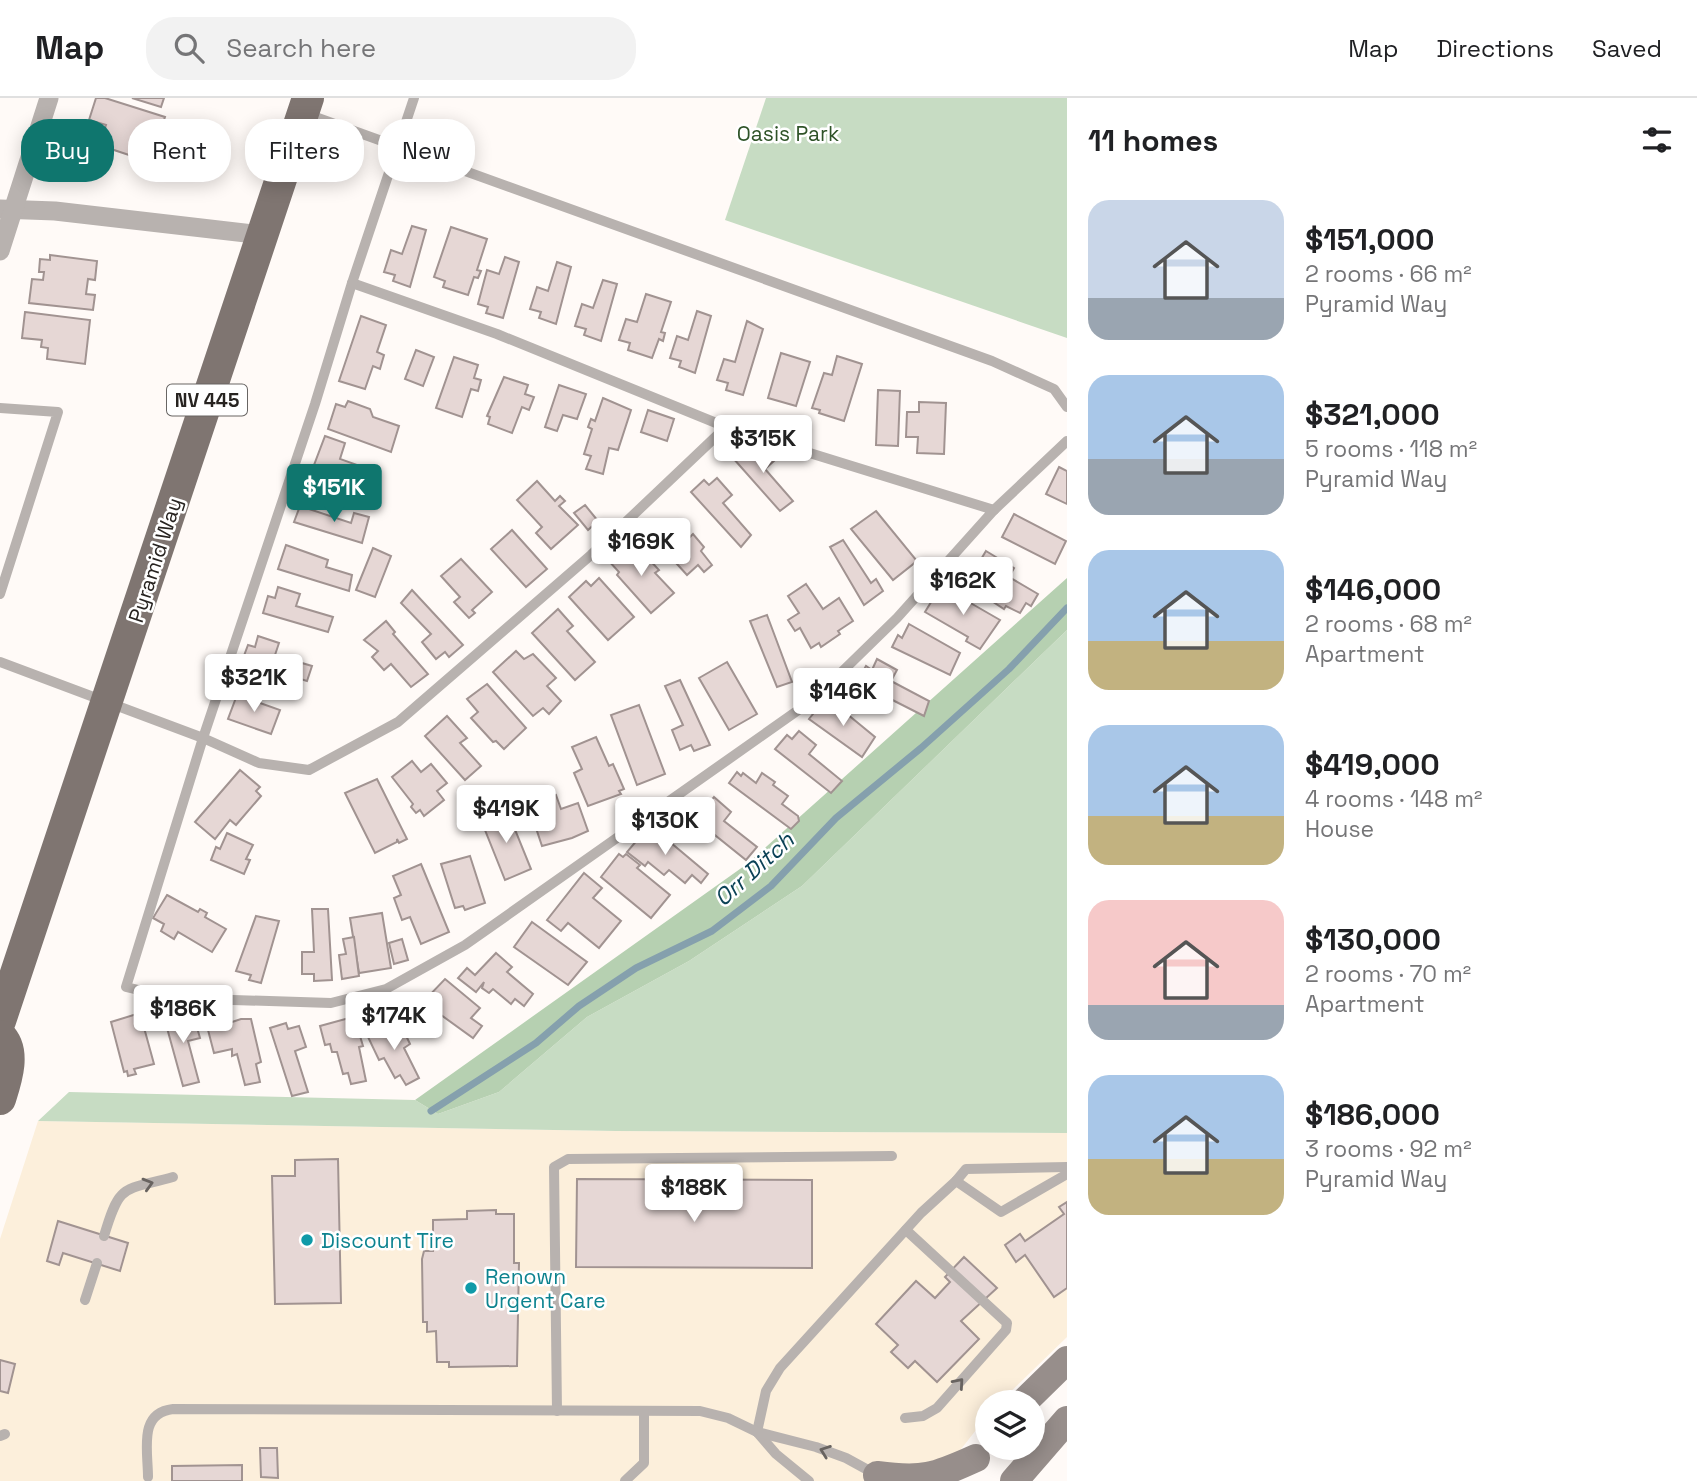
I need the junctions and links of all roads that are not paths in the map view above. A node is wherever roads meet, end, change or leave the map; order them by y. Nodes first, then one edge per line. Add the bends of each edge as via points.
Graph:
1 (50, 98) edge
2 (414, 98) edge
3 (305, 105) edge
4 (407, 119) edge
5 (378, 138) edge
6 (475, 175) edge
7 (386, 182) edge
8 (6, 209) edge
9 (262, 235) junction
10 (0, 251) edge
11 (352, 283) junction
12 (1067, 407) edge
13 (0, 408) edge
14 (726, 427) junction
15 (1067, 441) edge
16 (994, 510) junction
17 (0, 594) edge
18 (0, 662) edge
19 (107, 702) junction
20 (203, 738) junction
21 (0, 1021) edge
22 (0, 1036) edge
23 (0, 1099) edge
24 (891, 1156) dead end
25 (1067, 1167) edge
26 (1067, 1174) edge
27 (173, 1177) dead end
28 (956, 1181) junction
29 (906, 1230) junction
30 (104, 1236) dead end
31 (97, 1263) dead end
32 (85, 1300) dead end
33 (1067, 1360) edge
34 (1036, 1390) edge
35 (557, 1411) junction
36 (644, 1411) junction
37 (905, 1418) dead end
38 (1067, 1420) edge
39 (757, 1432) junction
40 (974, 1461) edge
41 (148, 1477) dead end
42 (882, 1478) edge
43 (625, 1481) edge
44 (809, 1481) edge
45 (1014, 1481) edge

1 - 8 street
2 - 4 lane
3 - 5 lane
3 - 9 main road, Pyramid Way / NV 445
6 - 12 lane via 992,361 1054,389
7 - 11 lane
8 - 9 street
8 - 10 street
9 - 19 main road, Pyramid Way / NV 445
11 - 14 lane via 496,334
11 - 20 lane
13 - 17 lane via 58,412
14 - 16 lane
14 - 20 lane via 591,555 398,722 309,770 259,763
15 - 16 lane
16 - 20 lane via 897,618 814,699 465,945 386,989 331,1003 172,998 126,987
18 - 19 lane
19 - 20 lane
19 - 21 main road, Pyramid Way / NV 445
22 - 23 main road via 9,1055
24 - 35 lane via 559,1162 554,1167
25 - 28 lane via 965,1169
26 - 28 lane via 1001,1212
30 -> 27 lane via 114,1203 124,1191
28 - 29 lane
37 -> 29 lane via 937,1408 1006,1330 1007,1323
29 - 39 lane via 780,1368 766,1391
31 - 32 lane
33 - 34 main road
35 - 36 lane
35 - 41 lane via 161,1410 149,1426
36 - 39 lane via 700,1411
36 - 43 lane via 644,1463
38 - 45 main road
42 -> 39 lane via 846,1458
39 - 44 lane
40 - 42 main road via 936,1476

